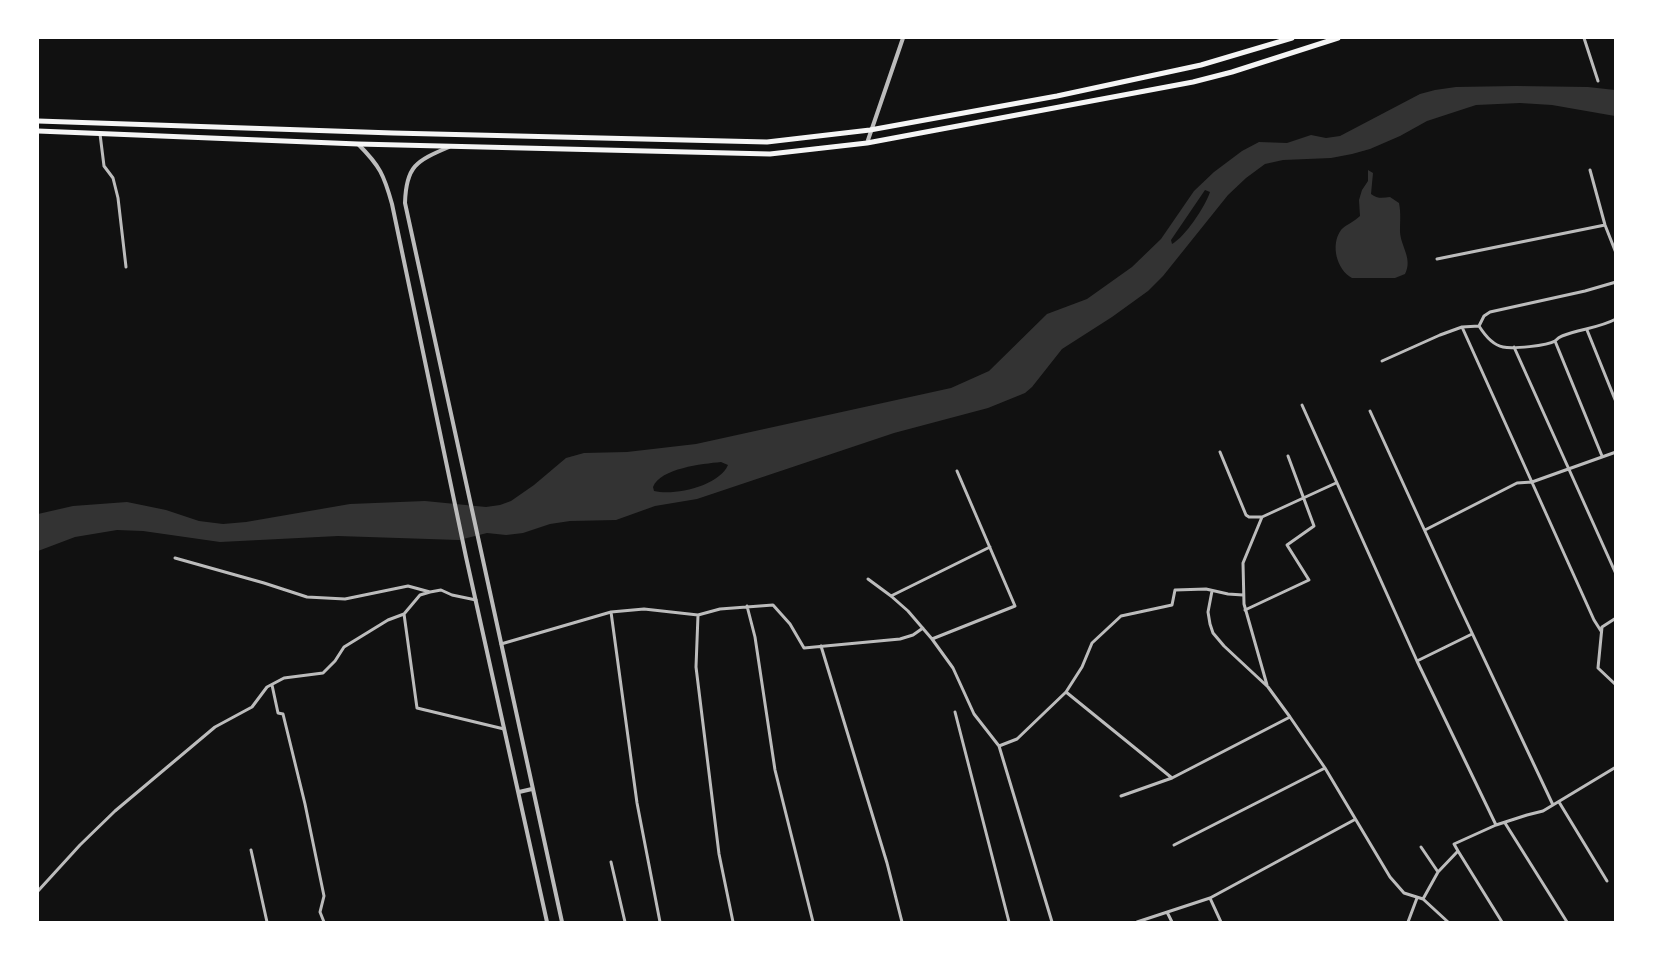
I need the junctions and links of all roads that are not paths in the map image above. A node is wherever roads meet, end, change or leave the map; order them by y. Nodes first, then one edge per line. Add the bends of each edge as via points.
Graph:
1 (903, 38) edge
2 (1292, 38) edge
3 (1338, 38) edge
4 (1584, 38) edge
5 (1598, 81) dead end
6 (38, 121) edge
7 (870, 130) junction
8 (38, 131) edge
9 (100, 133) junction
10 (867, 143) junction
11 (358, 144) junction
12 (452, 146) junction
13 (1590, 170) dead end
14 (1605, 225) junction
15 (1616, 253) edge
16 (1437, 259) dead end
17 (126, 267) dead end
18 (1616, 282) edge
19 (1616, 319) edge
20 (1479, 326) junction
21 (1462, 327) junction
22 (1587, 330) junction
23 (1555, 341) junction
24 (1514, 347) junction
25 (1382, 361) dead end
26 (1616, 402) edge
27 (1302, 405) dead end
28 (1371, 411) dead end
29 (1220, 452) dead end
30 (1616, 452) edge
31 (1288, 456) dead end
32 (1602, 456) junction
33 (1569, 468) junction
34 (957, 471) dead end
35 (1532, 482) junction
36 (1336, 483) junction
37 (1303, 499) junction
38 (1262, 518) junction
39 (1425, 530) junction
40 (990, 547) junction
41 (176, 558) dead end
42 (1616, 574) edge
43 (868, 579) dead end
44 (1212, 591) junction
45 (430, 592) junction
46 (1244, 595) junction
47 (891, 596) junction
48 (476, 600) junction
49 (747, 606) junction
50 (1245, 610) junction
51 (611, 612) junction
52 (404, 614) junction
53 (698, 615) junction
54 (1616, 618) edge
55 (923, 628) junction
56 (1601, 631) junction
57 (1473, 634) junction
58 (932, 639) junction
59 (501, 644) junction
60 (821, 646) junction
61 (1417, 661) junction
62 (272, 685) junction
63 (1616, 685) edge
64 (1268, 687) junction
65 (1066, 692) junction
66 (955, 712) dead end
67 (1290, 717) junction
68 (505, 729) junction
69 (999, 746) junction
70 (1616, 767) edge
71 (1324, 768) junction
72 (1172, 778) junction
73 (532, 789) junction
74 (519, 792) junction
75 (1121, 796) dead end
76 (1559, 801) junction
77 (1553, 805) junction
78 (1354, 819) junction
79 (1505, 823) junction
80 (1496, 825) junction
81 (1174, 845) dead end
82 (1421, 847) dead end
83 (251, 850) dead end
84 (1458, 851) junction
85 (610, 862) dead end
86 (1438, 872) junction
87 (1607, 881) dead end
88 (38, 891) edge
89 (1210, 898) junction
90 (1417, 898) junction
91 (1423, 899) junction
92 (1167, 912) junction
93 (267, 922) edge
94 (324, 922) edge
95 (547, 922) edge
96 (562, 922) edge
97 (625, 922) edge
98 (660, 922) edge
99 (733, 922) edge
100 (813, 922) edge
101 (902, 922) edge
102 (1009, 922) edge
103 (1052, 922) edge
104 (1137, 922) edge
105 (1172, 922) edge
106 (1221, 922) edge
107 (1408, 922) edge
108 (1448, 922) edge
109 (1502, 922) edge
110 (1567, 922) edge

1 - 7 street
2 - 7 highway via 1201,65
3 - 10 highway via 1193,82
4 - 5 street
6 - 7 highway via 767,142
7 - 10 street
8 - 9 highway
9 - 11 highway
9 - 17 street via 104,166 113,178 118,198
10 - 12 highway via 770,154
11 - 12 highway
11 - 48 street via 376,162 390,196
12 - 59 street via 414,166 406,181 405,203
13 - 14 street
14 - 15 street
14 - 16 street
18 - 20 street via 1490,312
19 - 22 street
20 - 21 street
20 - 24 street via 1497,344
21 - 25 street
21 - 35 street
22 - 23 street
22 - 26 street
23 - 24 street
23 - 32 street
24 - 33 street
27 - 36 street
28 - 39 street
29 - 38 street via 1246,515
30 - 32 street
31 - 37 street
32 - 33 street
33 - 35 street
33 - 42 street
34 - 40 street
35 - 39 street via 1517,483
35 - 56 street
36 - 37 street
36 - 61 street
37 - 38 street
37 - 50 street via 1314,526 1287,545 1309,580
38 - 46 street via 1243,563
39 - 57 street
40 - 47 street
40 - 58 street via 1015,606
41 - 45 street via 307,597 345,599 408,586
43 - 47 street
44 - 46 street
44 - 64 street via 1208,612 1213,633
44 - 65 street via 1175,590 1172,605 1121,616 1092,643
45 - 48 street via 441,590
45 - 52 street via 420,595
46 - 50 street
47 - 55 street
48 - 68 street
49 - 53 street
49 - 60 street via 773,605 804,648
49 - 100 street via 775,770
50 - 64 street
51 - 53 street via 644,609
51 - 59 street
51 - 98 street via 637,803
52 - 62 street via 344,647 323,672 284,678
52 - 68 street via 417,708
53 - 99 street via 696,667 719,854
54 - 56 street
55 - 58 street
55 - 60 street via 900,639
56 - 63 street via 1598,669
57 - 61 street
57 - 77 street
58 - 69 street via 953,669 974,714
59 - 73 street
60 - 101 street
61 - 80 street
62 - 88 street via 252,707 215,727 115,811
62 - 94 street via 305,804 324,896 320,912
64 - 67 street
65 - 69 street via 1017,739
65 - 72 street
66 - 102 street
67 - 71 street
67 - 72 street
68 - 74 street
69 - 103 street
70 - 76 street
71 - 78 street
71 - 81 street
72 - 75 street
73 - 74 street
73 - 96 street
74 - 95 street
76 - 77 street
76 - 87 street
77 - 79 street via 1543,812
78 - 89 street
78 - 90 street via 1390,877 1404,893
79 - 80 street
79 - 110 street
80 - 84 street via 1454,843
82 - 86 street
83 - 93 street
84 - 86 street
84 - 109 street
85 - 97 street
86 - 91 street
89 - 92 street
89 - 106 street
90 - 91 street
90 - 107 street
91 - 108 street
92 - 104 street
92 - 105 street

